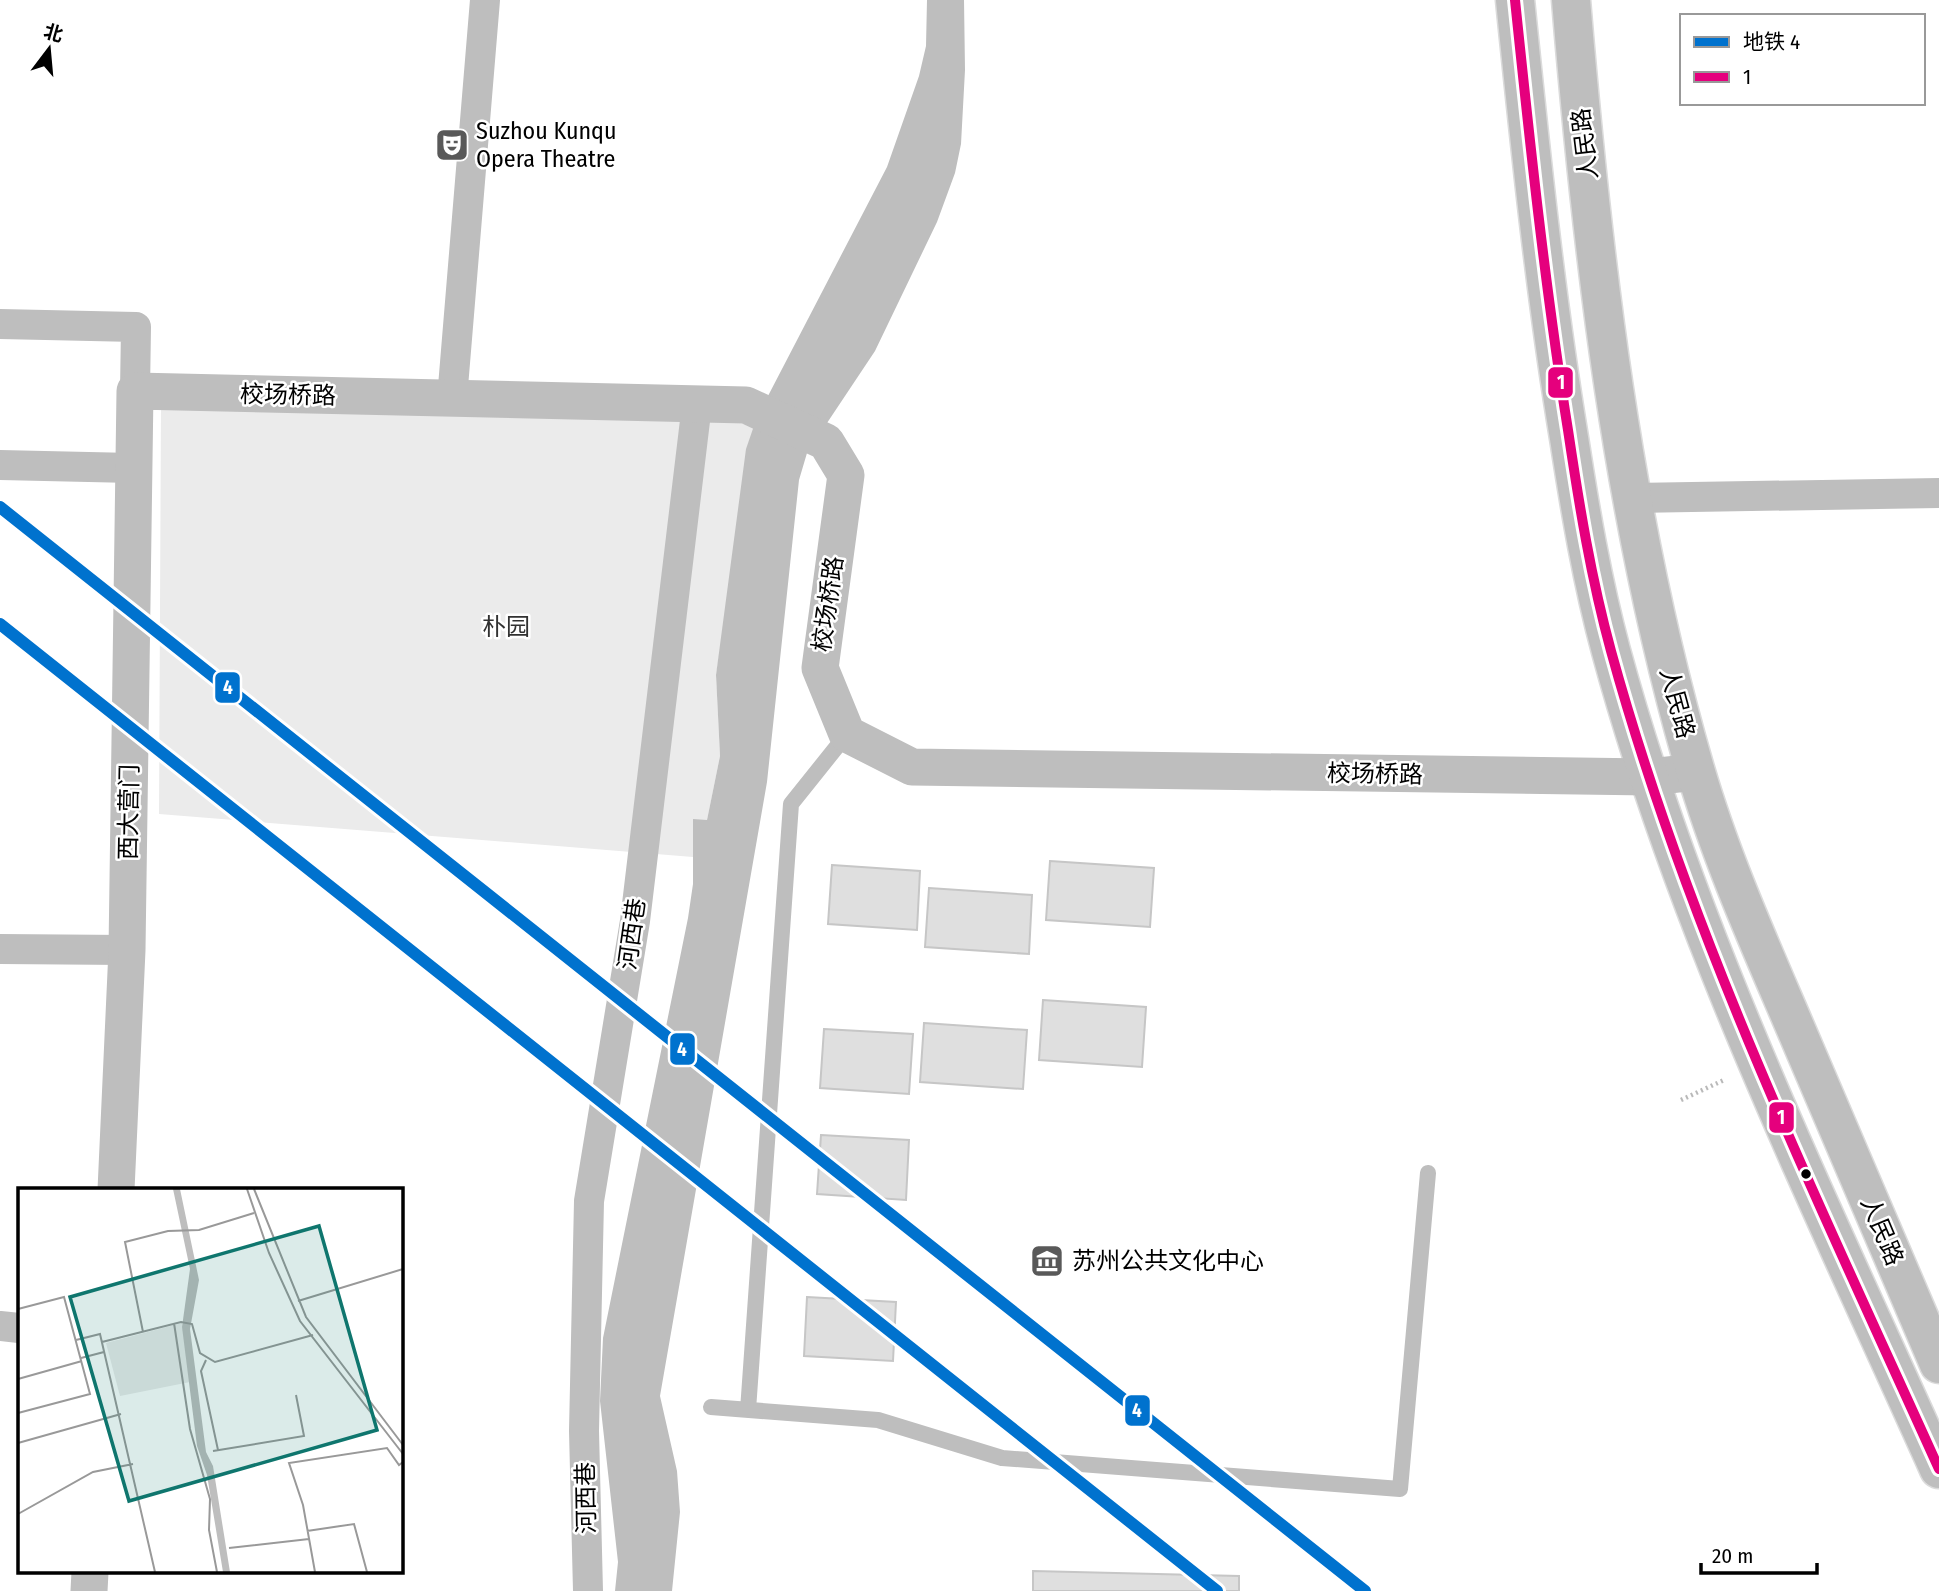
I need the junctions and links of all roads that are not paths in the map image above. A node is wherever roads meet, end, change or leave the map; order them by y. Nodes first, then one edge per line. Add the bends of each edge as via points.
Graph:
1 (485, 0) edge
2 (1515, 0) edge
3 (1571, 0) edge
4 (0, 324) edge
5 (135, 391) junction
6 (452, 399) junction
7 (697, 404) junction
8 (0, 465) edge
9 (133, 468) junction
10 (1939, 493) edge
11 (1633, 498) junction
12 (848, 734) junction
13 (1696, 772) junction
14 (1650, 777) junction
15 (0, 949) edge
16 (127, 950) junction
17 (1427, 1173) dead end
18 (116, 1188) edge
19 (0, 1326) edge
20 (18, 1328) edge
21 (1939, 1364) edge
22 (710, 1407) dead end
23 (748, 1410) junction
24 (1939, 1469) edge
25 (588, 1591) edge

1 - 6 street
2 - 14 main road, 人民路 via 1549,316 1579,503 1610,649
3 - 11 main road, 人民路 via 1604,307
4 - 5 street via 136,327
5 - 6 street, 校场桥路
5 - 9 street, 西大营门
6 - 7 street, 校场桥路
7 - 12 street, 校场桥路 via 746,405 826,442 845,475 820,668
7 - 25 street, 河西巷 via 635,921 589,1201 584,1431
8 - 9 street
9 - 16 street, 西大营门
10 - 11 street
11 - 13 main road, 人民路 via 1658,634
12 - 14 street, 校场桥路 via 912,767
12 - 23 lane via 791,804
13 - 14 street, 校场桥路
13 - 21 main road, 人民路 via 1740,902
14 - 24 main road, 人民路 via 1691,902 1754,1053
15 - 16 street
16 - 18 street, 西大营门
17 - 23 lane via 1400,1489 1002,1458 878,1420
19 - 20 street
22 - 23 lane

